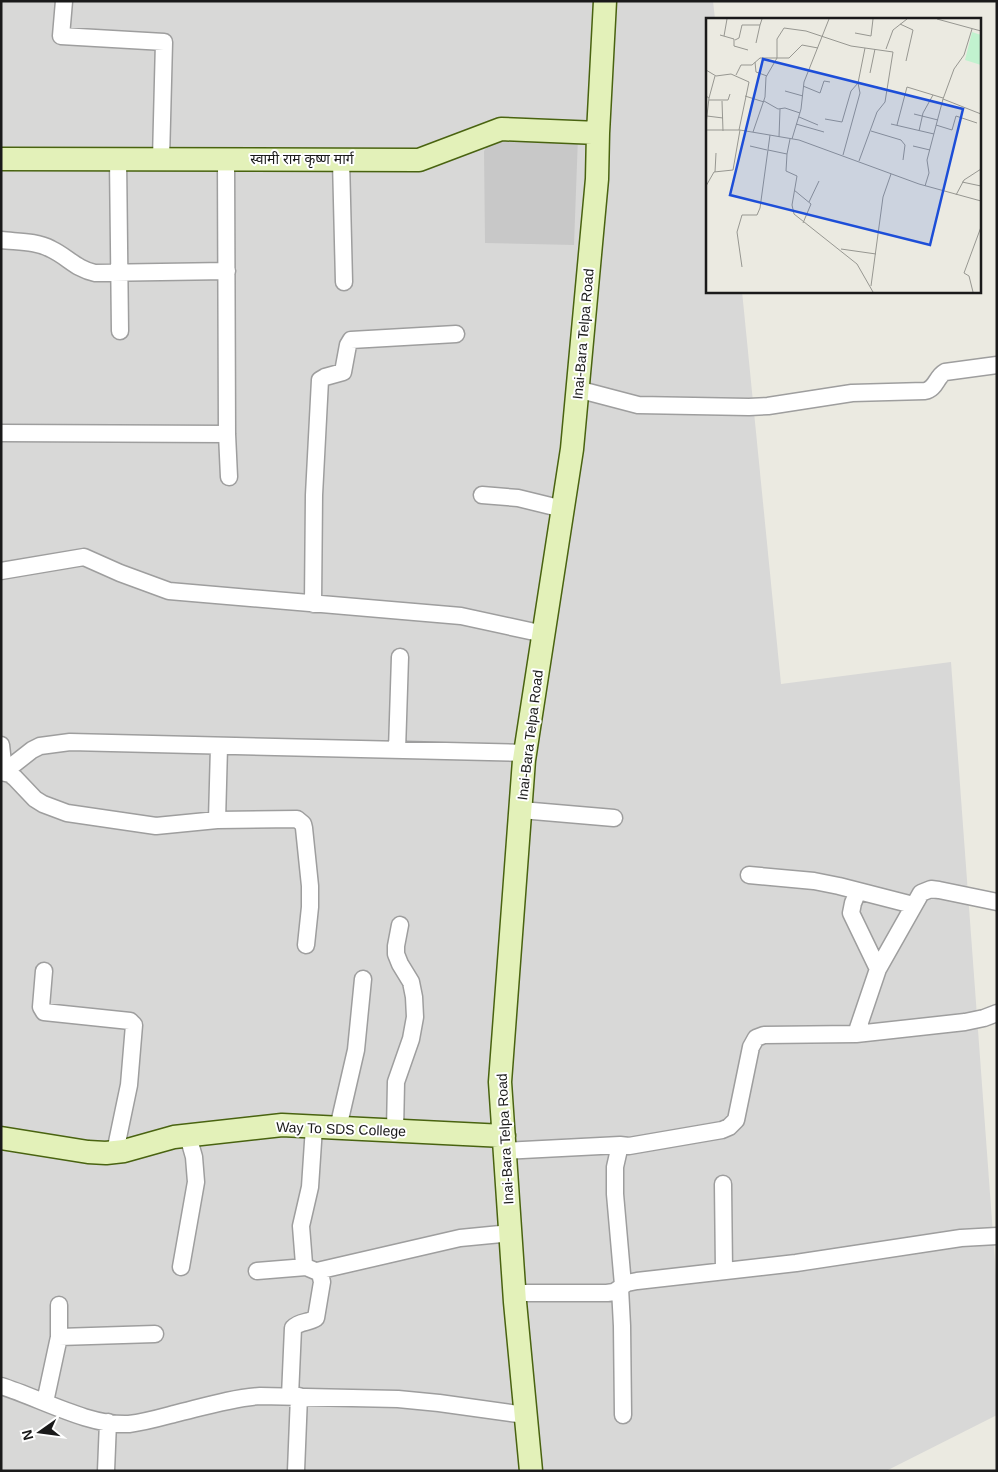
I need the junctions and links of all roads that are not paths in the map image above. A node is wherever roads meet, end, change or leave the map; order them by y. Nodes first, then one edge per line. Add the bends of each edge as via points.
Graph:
1 (64, 1) edge
2 (605, 1) edge
3 (598, 133) junction
4 (1, 159) edge
5 (118, 159) junction
6 (160, 159) junction
7 (226, 159) junction
8 (341, 160) junction
9 (1, 240) edge
10 (227, 271) junction
11 (119, 273) junction
12 (344, 282) dead end
13 (120, 331) dead end
14 (456, 334) dead end
15 (997, 365) edge
16 (578, 389) junction
17 (1, 433) edge
18 (227, 434) junction
19 (229, 477) dead end
20 (482, 495) dead end
21 (563, 508) junction
22 (1, 571) edge
23 (314, 604) junction
24 (544, 634) junction
25 (400, 657) dead end
26 (1, 745) edge
27 (219, 747) junction
28 (396, 750) junction
29 (526, 753) junction
30 (3, 772) edge
31 (521, 810) junction
32 (614, 818) dead end
33 (217, 820) junction
34 (750, 875) dead end
35 (858, 891) junction
36 (997, 902) edge
37 (913, 906) junction
38 (400, 925) dead end
39 (306, 945) dead end
40 (878, 969) junction
41 (44, 972) dead end
42 (363, 979) dead end
43 (997, 1013) edge
44 (856, 1034) junction
45 (314, 1127) junction
46 (338, 1128) junction
47 (395, 1131) junction
48 (188, 1136) junction
49 (1, 1138) edge
50 (505, 1143) junction
51 (620, 1145) junction
52 (116, 1152) junction
53 (723, 1184) dead end
54 (511, 1233) junction
55 (997, 1236) edge
56 (182, 1267) dead end
57 (312, 1269) junction
58 (257, 1271) dead end
59 (724, 1271) junction
60 (621, 1287) junction
61 (514, 1293) junction
62 (59, 1305) dead end
63 (155, 1334) dead end
64 (59, 1337) junction
65 (1, 1386) edge
66 (294, 1396) junction
67 (44, 1402) junction
68 (525, 1415) junction
69 (623, 1415) dead end
70 (108, 1422) junction
71 (106, 1471) edge
72 (296, 1471) edge
73 (531, 1471) edge

1 - 6 street via 61,36 164,42
2 - 3 street, Inai-Bara Telpa Road
3 - 8 street, स्वामी राम कृष्ण मार्ग via 501,128 419,160
3 - 16 street, Inai-Bara Telpa Road via 597,179
4 - 5 street, स्वामी राम कृष्ण मार्ग
5 - 6 street, स्वामी राम कृष्ण मार्ग
5 - 11 street
6 - 7 street, स्वामी राम कृष्ण मार्ग
7 - 8 street, स्वामी राम कृष्ण मार्ग
7 - 10 street
8 - 12 street
9 - 11 street via 44,246 88,271
10 - 11 street
10 - 18 street
11 - 13 street
14 - 23 street via 351,340 343,372 320,380 314,495
15 - 16 street via 945,372 934,387 925,391 852,393 768,406 638,405
16 - 21 street, Inai-Bara Telpa Road
17 - 18 street
18 - 19 street
20 - 21 street via 518,498
21 - 24 street, Inai-Bara Telpa Road
22 - 23 street via 84,557 169,592
23 - 24 street via 461,616
24 - 29 street, Inai-Bara Telpa Road
25 - 28 street
26 - 30 street
27 - 28 street
27 - 30 street via 70,742 40,746
27 - 33 street
28 - 29 street
29 - 31 street, Inai-Bara Telpa Road
30 - 33 street via 15,778 35,798 67,813 156,826
31 - 32 street
31 - 50 street, Inai-Bara Telpa Road via 500,1082
33 - 39 street via 293,818 302,824 310,886
34 - 35 street via 814,881
35 - 37 street
35 - 40 street via 851,913
36 - 37 street via 931,889 921,893
37 - 40 street
38 - 47 street via 396,954 412,982 415,1017 396,1082
40 - 44 street
41 - 52 street via 41,1007 44,1012 130,1021 134,1025 129,1085
42 - 46 street via 356,1050
43 - 44 street via 965,1022
44 - 51 street via 759,1036 751,1047 736,1120 729,1128 637,1145
45 - 46 street, Way To SDS College
45 - 48 street, Way To SDS College via 282,1125
45 - 57 street via 310,1188 301,1226 304,1262
46 - 47 street, Way To SDS College
47 - 50 street, Way To SDS College
48 - 52 street, Way To SDS College
48 - 56 street via 196,1182
49 - 52 street, Way To SDS College via 88,1152
50 - 51 street
50 - 54 street, Inai-Bara Telpa Road
51 - 60 street via 615,1194
53 - 59 street
54 - 57 street via 460,1238
54 - 61 street, Inai-Bara Telpa Road
55 - 59 street via 961,1238
57 - 58 street
57 - 66 street via 321,1275 322,1282 317,1316 294,1328
59 - 60 street via 637,1281
60 - 61 street via 607,1294
60 - 69 street
61 - 68 street, Inai-Bara Telpa Road
62 - 64 street
63 - 64 street
64 - 67 street
65 - 67 street
66 - 68 street via 398,1399
66 - 70 street via 244,1397 148,1421 129,1424
66 - 72 street
67 - 70 street
68 - 73 street, Inai-Bara Telpa Road
70 - 71 street

